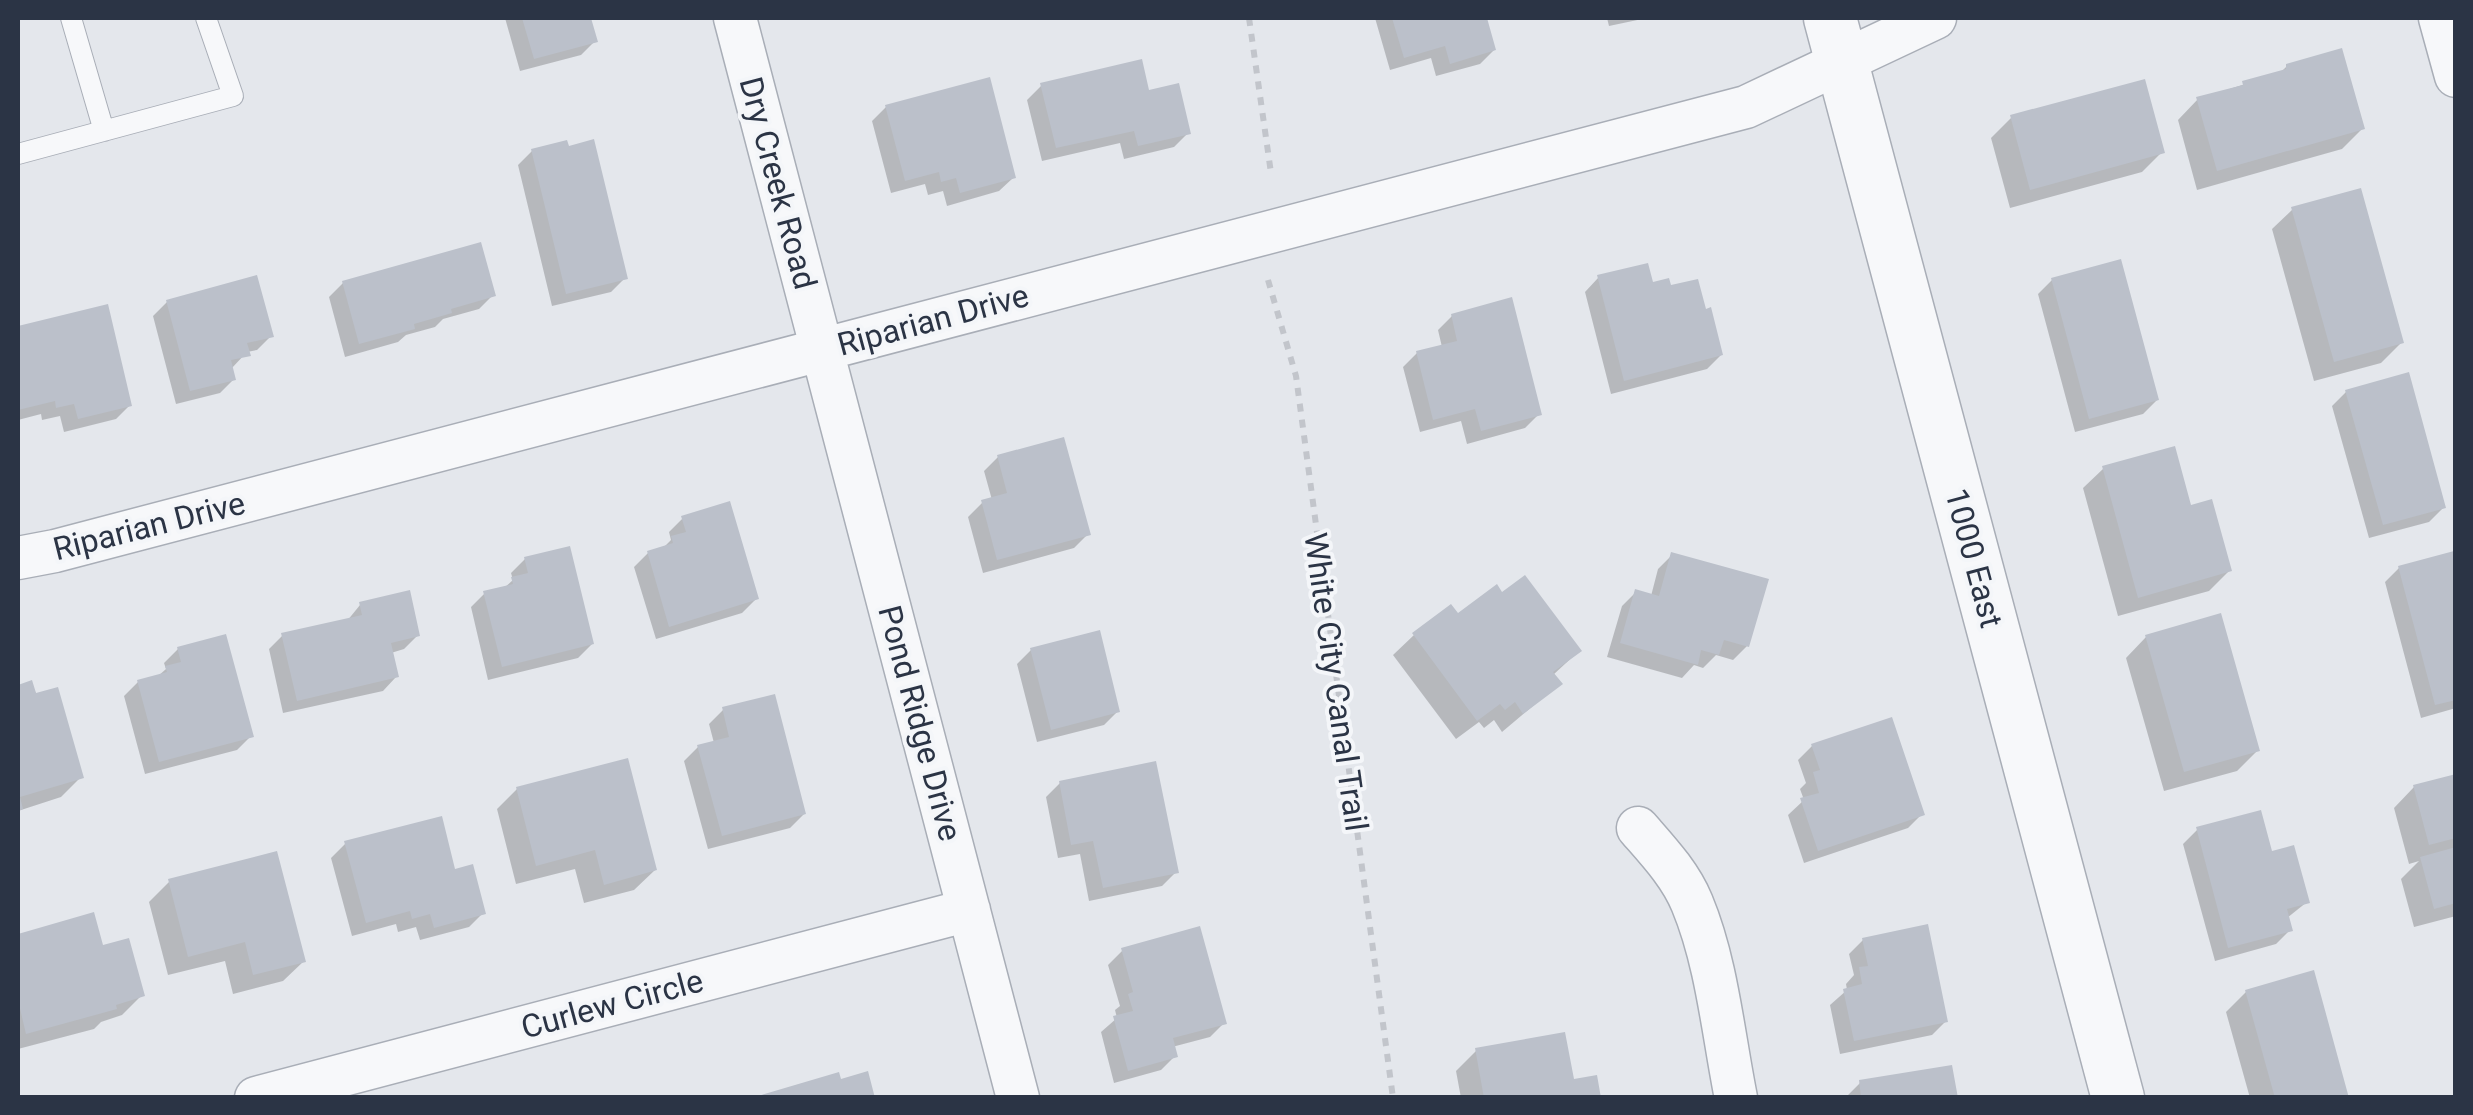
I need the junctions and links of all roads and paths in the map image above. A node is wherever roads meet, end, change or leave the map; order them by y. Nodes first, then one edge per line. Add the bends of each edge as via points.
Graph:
1 (71, 18) edge
2 (206, 18) edge
3 (734, 18) edge
4 (1249, 18) edge
5 (1935, 18) edge
6 (2440, 18) edge
7 (1835, 40) edge
8 (2456, 76) edge
9 (104, 131) junction
10 (18, 154) edge
11 (1271, 173) dead end
12 (1264, 269) dead end
13 (822, 349) junction
14 (18, 558) edge
15 (1638, 828) dead end
16 (969, 910) junction
17 (256, 1098) edge
18 (1018, 1098) edge
19 (1393, 1098) edge
20 (1736, 1098) edge
21 (2118, 1098) edge

1 - 9 lane
2 - 9 lane via 233,96
3 - 13 street, Dry Creek Road
4 - 11 path
5 - 7 street, Riparian Drive
6 - 8 street
7 - 13 street, Riparian Drive via 1746,106
7 - 21 street, 1000 East
9 - 10 lane
12 - 19 path, White City Canal Trail via 1296,376
13 - 14 street, Riparian Drive
13 - 16 street, Pond Ridge Drive
15 - 20 street via 1690,900 1706,945
16 - 17 street, Curlew Circle
16 - 18 street, Pond Ridge Drive

